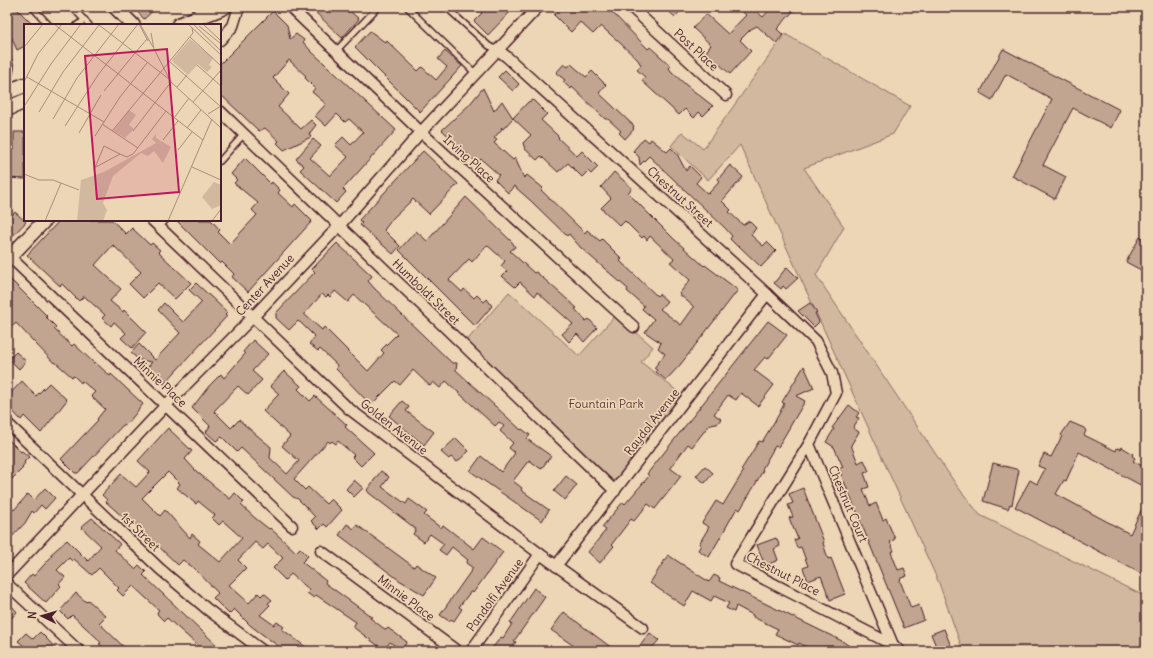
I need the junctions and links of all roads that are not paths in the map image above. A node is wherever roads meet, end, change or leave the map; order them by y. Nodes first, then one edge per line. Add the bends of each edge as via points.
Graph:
1 (32, 7) edge
2 (72, 7) edge
3 (115, 7) edge
4 (224, 7) edge
5 (239, 7) edge
6 (290, 7) edge
7 (378, 7) edge
8 (407, 7) edge
9 (446, 7) edge
10 (538, 7) edge
11 (631, 7) edge
12 (199, 11) edge
13 (87, 23) edge
14 (48, 24) edge
15 (132, 24) edge
16 (180, 24) edge
17 (194, 24) edge
18 (221, 39) edge
19 (498, 50) junction
20 (336, 51) junction
21 (7, 58) edge
22 (475, 73) junction
23 (12, 84) edge
24 (726, 95) dead end
25 (24, 101) edge
26 (7, 109) edge
27 (221, 112) edge
28 (421, 132) junction
29 (244, 134) junction
30 (221, 160) edge
31 (44, 221) edge
32 (159, 222) edge
33 (339, 226) junction
34 (9, 255) edge
35 (768, 294) junction
36 (253, 317) junction
37 (634, 327) dead end
38 (166, 405) junction
39 (7, 423) edge
40 (809, 444) junction
41 (615, 491) junction
42 (83, 495) junction
43 (292, 526) dead end
44 (321, 551) dead end
45 (540, 554) junction
46 (556, 566) junction
47 (7, 575) edge
48 (7, 584) edge
49 (643, 628) dead end
50 (897, 648) edge
51 (79, 651) edge
52 (262, 651) edge
53 (457, 651) edge
54 (471, 651) edge

1 - 14 lane
2 - 13 lane
3 - 15 street
4 - 12 main road
5 - 18 street via 233,26
6 - 20 street, Irving Place
7 - 20 lane
8 - 22 lane
9 - 19 lane via 489,46
10 - 19 street, Center Avenue
11 - 24 street, Post Place
12 - 16 main road
12 - 17 main road
19 - 22 street, Center Avenue
19 - 35 street, Chestnut Street
20 - 28 street, Irving Place
21 - 23 lane via 11,67
22 - 28 street, Center Avenue
25 - 26 main road
27 - 29 street, Humboldt Street
28 - 33 street, Center Avenue
28 - 37 street, Irving Place
29 - 30 lane
29 - 33 street, Humboldt Street
31 - 34 street
32 - 36 street, Golden Avenue
33 - 36 street, Center Avenue
33 - 41 street, Humboldt Street
34 - 38 street, Minnie Place
35 - 40 street, Chestnut Street via 816,341 832,373 836,393
35 - 41 street, Raydol Avenue
36 - 38 street, Center Avenue
36 - 45 street, Golden Avenue via 348,408
38 - 42 street, Center Avenue
38 - 43 street, Minnie Place
39 - 42 street, 1st Street
40 - 50 street, Chestnut Court
40 - 50 street, Chestnut Place via 735,564
41 - 46 street, Raydol Avenue
42 - 47 street, Center Avenue
42 - 52 street, 1st Street via 207,610
44 - 53 street, Minnie Place
45 - 46 street, Golden Avenue
45 - 54 street, Pandolfi Avenue
46 - 49 street, Golden Avenue
48 - 51 street

